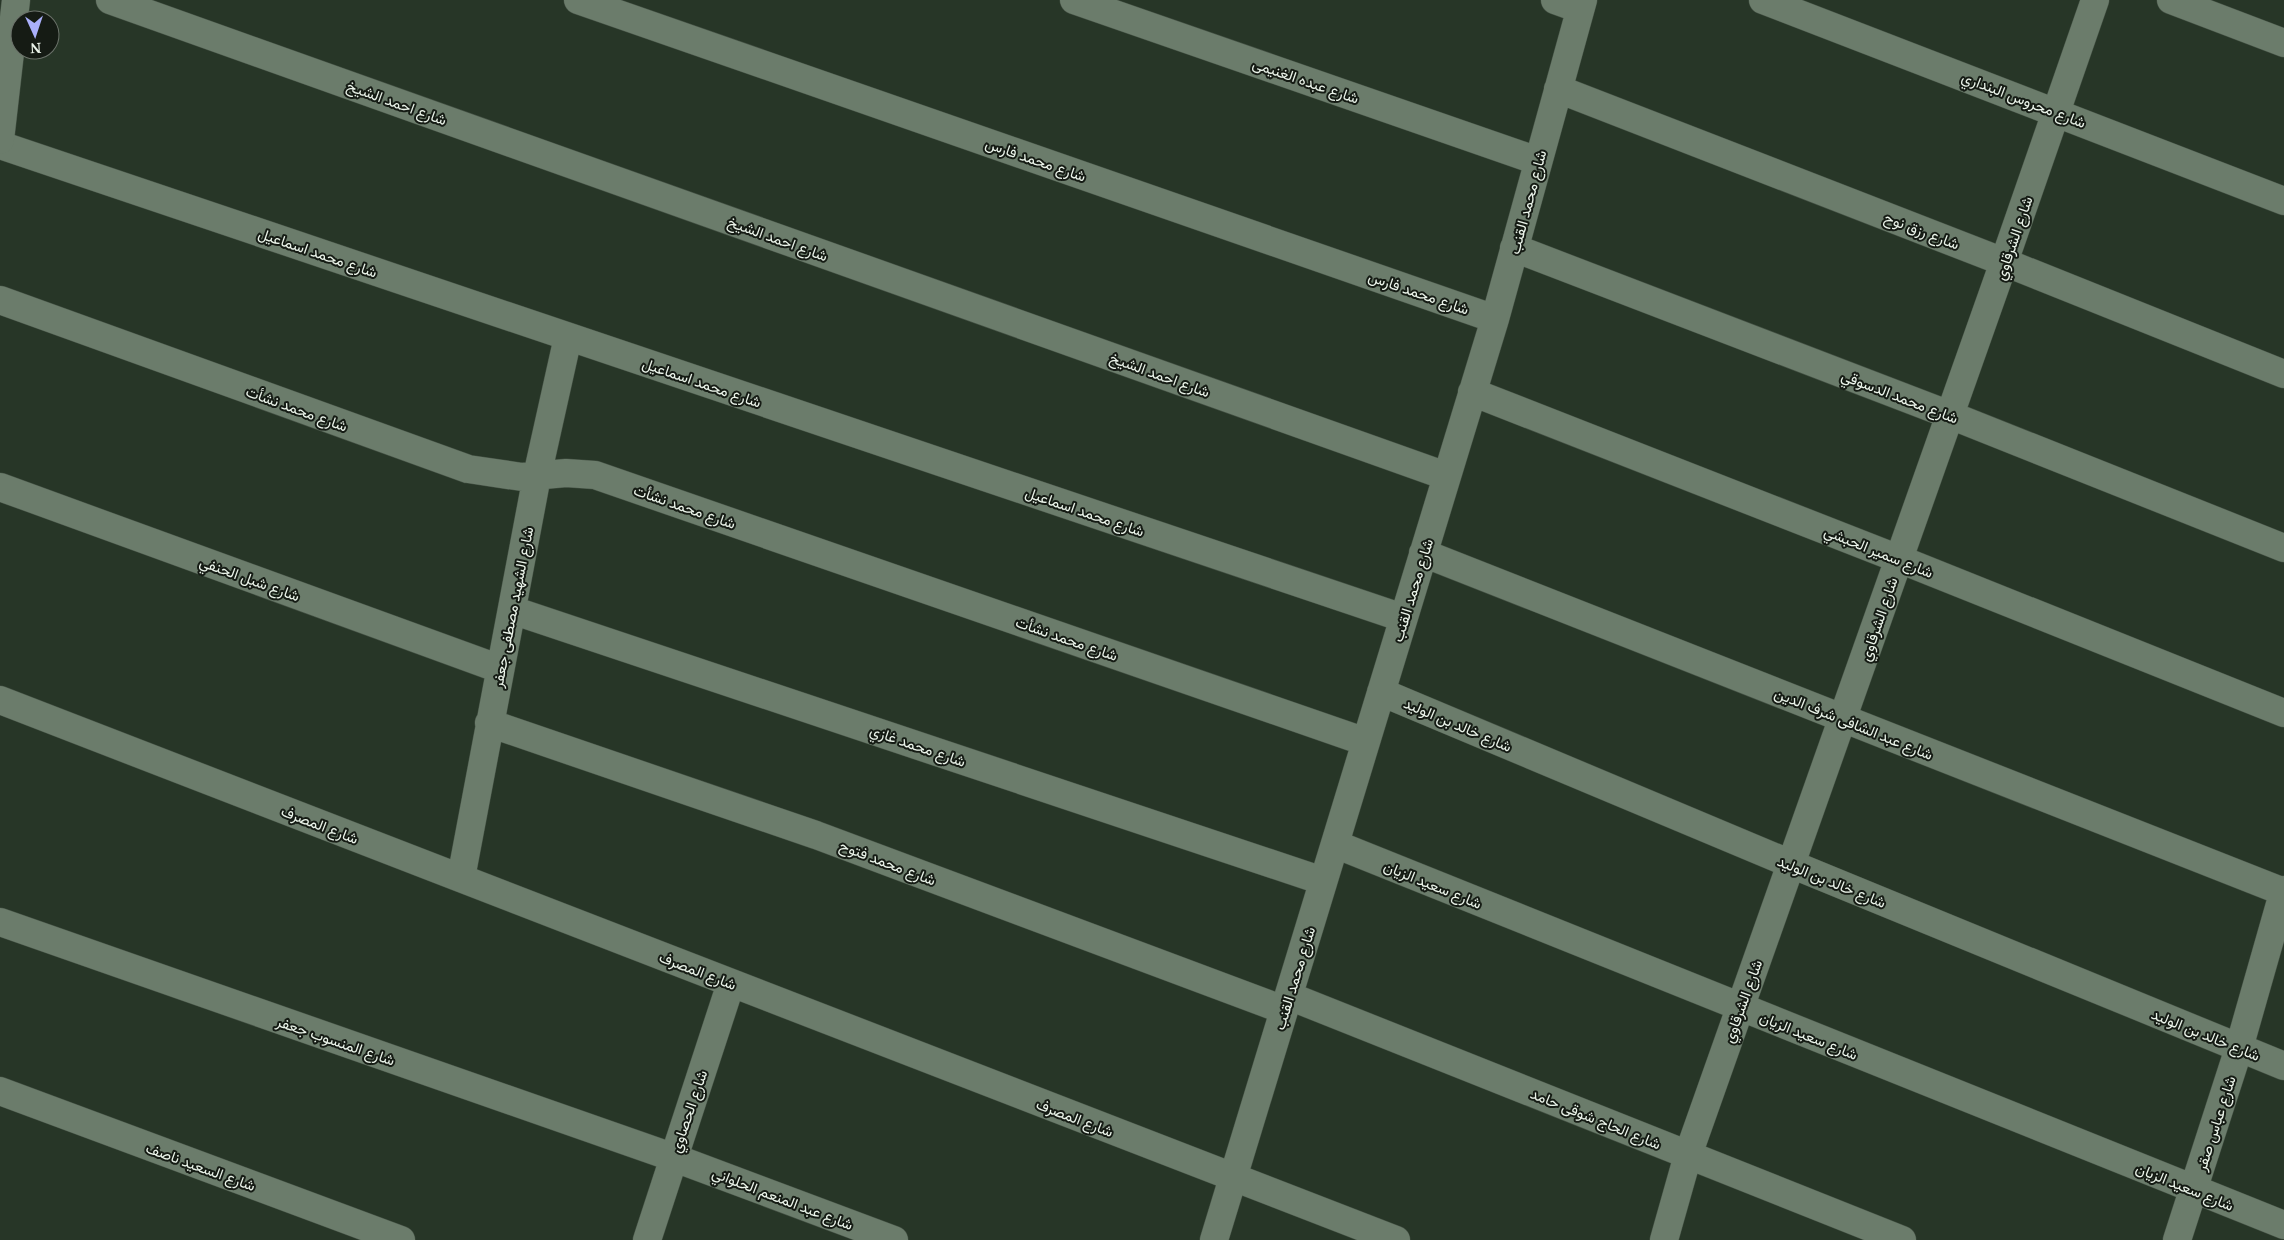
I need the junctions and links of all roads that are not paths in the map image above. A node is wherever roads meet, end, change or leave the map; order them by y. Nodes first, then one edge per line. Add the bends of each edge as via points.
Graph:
1 (16, 0) edge
2 (110, 0) edge
3 (578, 0) edge
4 (1074, 0) edge
5 (1763, 0) edge
6 (2095, 0) edge
7 (2171, 0) edge
8 (1573, 3) edge
9 (2284, 43) edge
10 (1558, 89) junction
11 (2057, 112) junction
12 (0, 133) edge
13 (1538, 161) junction
14 (2284, 201) edge
15 (1514, 248) junction
16 (2004, 262) junction
17 (0, 300) edge
18 (1495, 319) junction
19 (568, 336) junction
20 (2284, 374) edge
21 (1472, 392) junction
22 (1950, 416) junction
23 (537, 476) junction
24 (1446, 476) junction
25 (0, 487) edge
26 (2284, 548) edge
27 (1423, 553) junction
28 (1899, 559) junction
29 (512, 610) junction
30 (1403, 618) junction
31 (500, 669) junction
32 (1381, 692) junction
33 (0, 700) edge
34 (2284, 713) edge
35 (1843, 718) junction
36 (489, 723) junction
37 (1366, 742) junction
38 (1335, 844) junction
39 (1791, 864) junction
40 (461, 878) junction
41 (1323, 881) junction
42 (2284, 892) edge
43 (0, 922) edge
44 (731, 983) junction
45 (1286, 1003) junction
46 (1740, 1008) junction
47 (2239, 1048) junction
48 (2284, 1066) edge
49 (0, 1091) edge
50 (1688, 1154) junction
51 (672, 1157) junction
52 (1232, 1178) junction
53 (2194, 1189) junction
54 (2284, 1225) edge
55 (402, 1240) edge
56 (646, 1240) edge
57 (894, 1240) edge
58 (1214, 1240) edge
59 (1396, 1240) edge
60 (1664, 1240) edge
61 (1902, 1240) edge
62 (2177, 1240) edge

1 - 12 street
2 - 24 street, شارع احمد الشيخ
3 - 18 street, شارع محمد فارس
4 - 13 street, شارع عبده الغنيمى
5 - 11 street, شارع محروس البنداري
6 - 11 street, شارع الشرقاوي
7 - 9 street
8 - 10 street, شارع محمد القنب
10 - 13 street, شارع محمد القنب
10 - 16 street, شارع رزق نوح
11 - 14 street, شارع محروس البنداري
11 - 16 street, شارع الشرقاوي
12 - 19 street, شارع محمد اسماعيل
13 - 15 street, شارع محمد القنب
15 - 18 street, شارع محمد القنب
15 - 22 street, شارع محمد الدسوقي
16 - 20 street, شارع رزق نوح
16 - 22 street, شارع الشرقاوي
17 - 23 street, شارع محمد نشأت via 468,470 505,476
18 - 21 street, شارع محمد القنب
19 - 23 street, شارع الشهيد مصطفى جعفر
19 - 30 street, شارع محمد اسماعيل
21 - 24 street, شارع محمد القنب
21 - 28 street, شارع سمير الحبشي
22 - 26 street, شارع محمد الدسوقي
22 - 28 street, شارع الشرقاوي
23 - 29 street, شارع الشهيد مصطفى جعفر
23 - 37 street, شارع محمد نشأت via 566,473 596,475
24 - 27 street, شارع محمد القنب
25 - 31 street, شارع شبل الحنفي
27 - 30 street, شارع محمد القنب
27 - 35 street, شارع عبد الشافى شرف الدين
28 - 34 street, شارع سمير الحبشي
28 - 35 street, شارع الشرقاوي
29 - 31 street, شارع الشهيد مصطفى جعفر
29 - 41 street, شارع محمد غازي
30 - 32 street, شارع محمد القنب
31 - 36 street, شارع الشهيد مصطفى جعفر
32 - 37 street, شارع محمد القنب
32 - 39 street, شارع خالد بن الوليد
33 - 40 street, شارع المصرف
35 - 39 street, شارع الشرقاوي
35 - 42 street, شارع عبد الشافى شرف الدين
36 - 40 street, شارع الشهيد مصطفى جعفر
36 - 45 street, شارع محمد فتوح via 816,835
37 - 38 street, شارع محمد القنب
38 - 41 street, شارع محمد القنب
38 - 46 street, شارع سعيد الزيان
39 - 46 street, شارع الشرقاوي
39 - 47 street, شارع خالد بن الوليد
40 - 44 street, شارع المصرف
41 - 45 street, شارع محمد القنب
42 - 47 street, شارع عباس صقر
43 - 51 street, شارع المنسوب جعفر
44 - 51 street, شارع الحصاوي
44 - 52 street, شارع المصرف
45 - 50 street, شارع الحاج شوقى حامد
45 - 52 street, شارع محمد القنب
46 - 50 street, شارع الشرقاوي
46 - 53 street, شارع سعيد الزيان
47 - 48 street, شارع خالد بن الوليد
47 - 53 street, شارع عباس صقر
49 - 55 street, شارع السعيد ناصف
50 - 60 street, شارع الشرقاوي
50 - 61 street, شارع الحاج شوقى حامد
51 - 56 street, شارع الحصاوي
51 - 57 street, شارع عبد المنعم الحلواني
52 - 58 street, شارع محمد القنب
52 - 59 street, شارع المصرف
53 - 54 street, شارع سعيد الزيان
53 - 62 street, شارع عباس صقر

